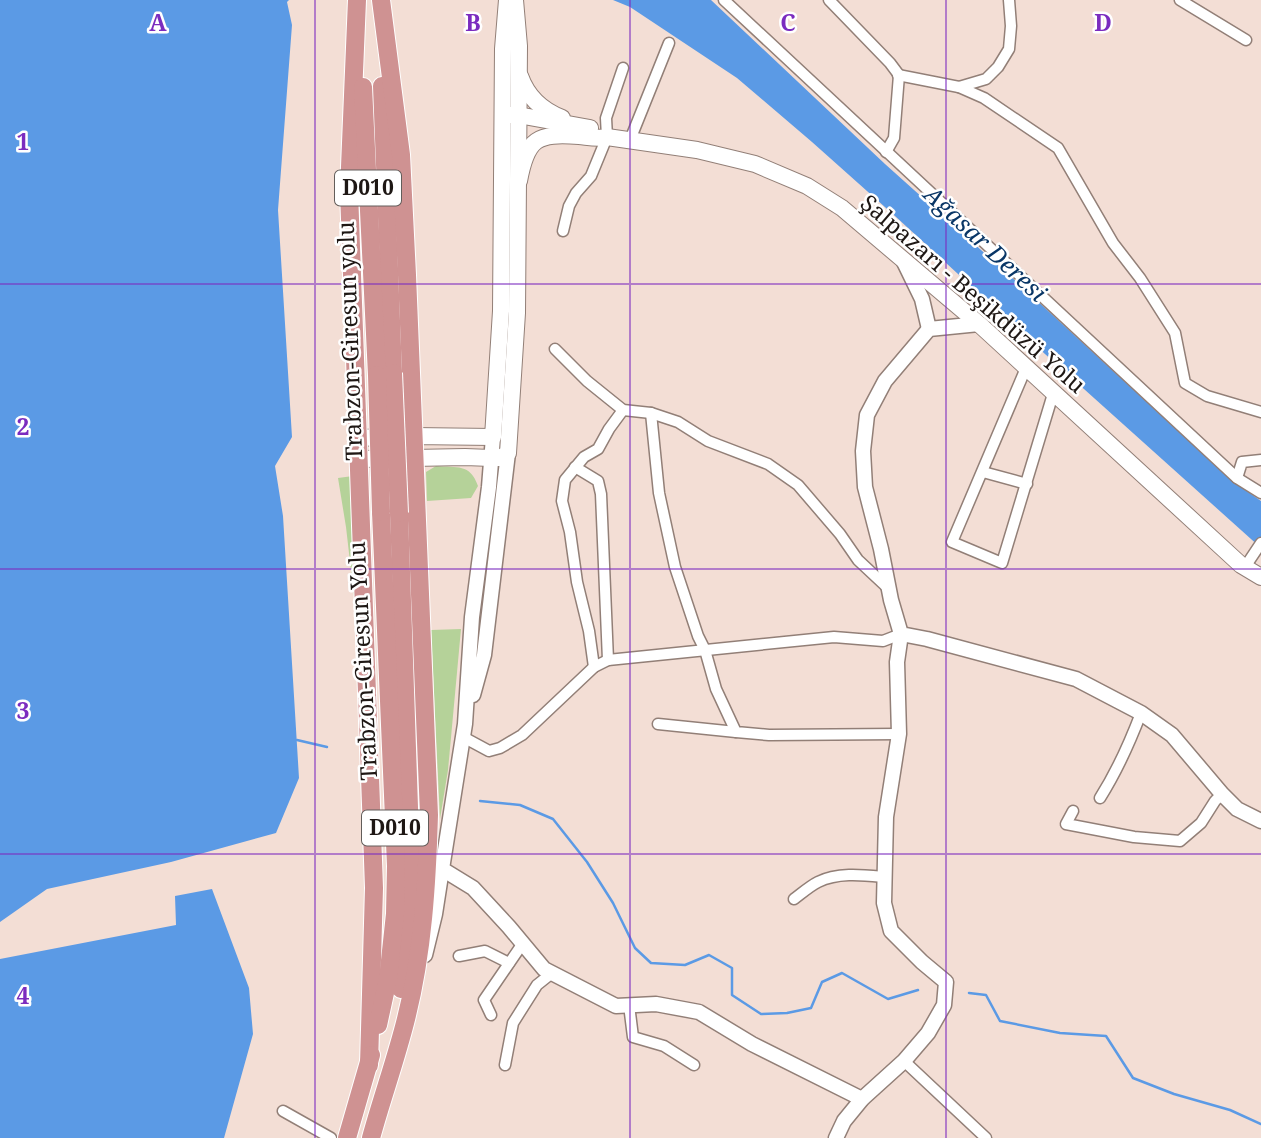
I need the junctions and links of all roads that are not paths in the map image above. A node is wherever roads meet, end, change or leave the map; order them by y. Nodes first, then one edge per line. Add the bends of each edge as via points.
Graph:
1 (358, 0) edge
2 (379, 0) edge
3 (507, 0) edge
4 (516, 0) edge
5 (724, 0) edge
6 (829, 0) edge
7 (1009, 0) edge
8 (1180, 0) edge
9 (1246, 40) dead end
10 (669, 43) dead end
11 (623, 68) dead end
12 (519, 72) junction
13 (898, 75) junction
14 (959, 88) junction
15 (513, 119) junction
16 (595, 134) junction
17 (630, 140) junction
18 (887, 152) junction
19 (519, 181) junction
20 (563, 230) dead end
21 (902, 258) junction
22 (979, 324) junction
23 (929, 329) junction
24 (555, 349) dead end
25 (1026, 368) junction
26 (385, 374) junction
27 (1053, 394) junction
28 (623, 410) junction
29 (1261, 412) edge
30 (651, 413) junction
31 (413, 436) junction
32 (493, 437) junction
33 (358, 438) junction
34 (508, 453) junction
35 (414, 457) junction
36 (491, 458) junction
37 (360, 459) junction
38 (1261, 460) edge
39 (575, 467) junction
40 (983, 472) junction
41 (1237, 478) junction
42 (1027, 484) junction
43 (1261, 493) edge
44 (390, 512) junction
45 (1261, 542) edge
46 (1245, 567) junction
47 (1261, 577) edge
48 (889, 589) junction
49 (901, 634) junction
50 (705, 650) junction
51 (608, 660) junction
52 (594, 667) junction
53 (1141, 713) junction
54 (658, 724) dead end
55 (464, 730) junction
56 (736, 732) junction
57 (899, 734) junction
58 (1222, 794) junction
59 (1100, 798) dead end
60 (1073, 811) dead end
61 (1261, 821) edge
62 (442, 869) junction
63 (885, 877) junction
64 (794, 898) dead end
65 (523, 943) junction
66 (459, 956) dead end
67 (509, 963) junction
68 (552, 973) junction
69 (629, 1005) junction
70 (491, 1015) dead end
71 (904, 1062) junction
72 (369, 1065) junction
73 (505, 1065) dead end
74 (694, 1065) dead end
75 (862, 1098) junction
76 (283, 1111) dead end
77 (331, 1138) edge
78 (347, 1138) edge
79 (363, 1138) edge
80 (372, 1138) edge
81 (836, 1138) edge
82 (986, 1138) edge

1 - 26 highway, Trabzon-Giresun yolu / D010
1 - 33 highway via 349,191
2 - 26 highway, D010
2 - 31 highway via 401,155
3 - 15 main road via 503,48
4 - 12 main road
5 - 18 street
6 - 13 street
7 - 14 street via 1009,50 986,79
8 - 9 street
10 - 17 street
11 - 16 street via 606,118
12 - 15 main road
12 - 16 main road via 524,87 548,112
13 - 14 street
13 - 18 street via 894,138
14 - 29 street via 984,98 1058,148 1113,243 1175,333 1185,383 1207,396
15 - 16 main road
15 - 19 main road
15 - 32 main road
16 - 17 main road, Şalpazarı - Beşikdüzü Yolu
16 - 19 main road via 537,140 527,151
16 - 20 street via 591,176 569,206
17 - 21 main road, Şalpazarı - Beşikdüzü Yolu via 755,164 807,186 842,208
18 - 41 street
19 - 34 main road
21 - 22 main road, Şalpazarı - Beşikdüzü Yolu
21 - 23 street via 922,299
22 - 23 street
22 - 25 main road, Şalpazarı - Beşikdüzü Yolu
23 - 48 street via 885,381 867,415 865,487
24 - 28 street
25 - 27 main road, Şalpazarı - Beşikdüzü Yolu
25 - 40 street
26 - 44 highway, D010, bridge
27 - 42 street
27 - 46 main road, Şalpazarı - Beşikdüzü Yolu
28 - 30 street
28 - 39 street via 598,449
30 - 48 street via 768,464 798,485 858,560
30 - 50 street via 667,534
31 - 32 main road
31 - 33 main road
31 - 35 highway
32 - 36 street
33 - 37 highway
34 - 36 main road
34 - 55 street via 484,655
35 - 36 main road
35 - 37 main road
35 - 80 highway via 428,859 422,929 406,1017
36 - 55 street
37 - 72 highway via 374,888
38 - 41 street via 1242,462
39 - 51 street via 598,481 601,494
39 - 52 street via 565,480 562,501
40 - 42 street
40 - 42 street via 952,542 1002,562
41 - 43 street
44 - 72 highway, Trabzon-Giresun Yolu / D010 via 395,914 388,979
44 - 79 highway, Trabzon-Giresun Yolu / D010 via 411,866 402,983
45 - 46 street
46 - 47 main road, Şalpazarı - Beşikdüzü Yolu
48 - 49 street
49 - 50 street via 883,641 834,637
49 - 53 street via 1076,680
49 - 57 street
50 - 51 street
50 - 56 street via 716,689
51 - 52 street
52 - 55 street via 522,735 500,748 489,751
53 - 58 street via 1172,735
53 - 59 street
54 - 56 street
55 - 62 street
56 - 57 street
57 - 63 street via 886,817
58 - 60 street via 1202,823 1180,841 1134,838 1066,824
58 - 61 street via 1237,809
62 - 65 street via 473,888
62 - 80 street via 410,1024
63 - 64 street via 833,876
63 - 71 street via 884,903 891,931 946,982 944,1004
65 - 67 street
65 - 68 street
66 - 67 street via 485,951
67 - 70 street via 484,1000
68 - 69 street via 616,1006
68 - 73 street via 537,985 513,1023
69 - 74 street via 633,1037 664,1046
69 - 75 street via 656,1004 699,1012 752,1044
71 - 75 street
71 - 82 street
72 - 78 highway, Trabzon-Giresun Yolu / D010
75 - 81 street
76 - 77 street

